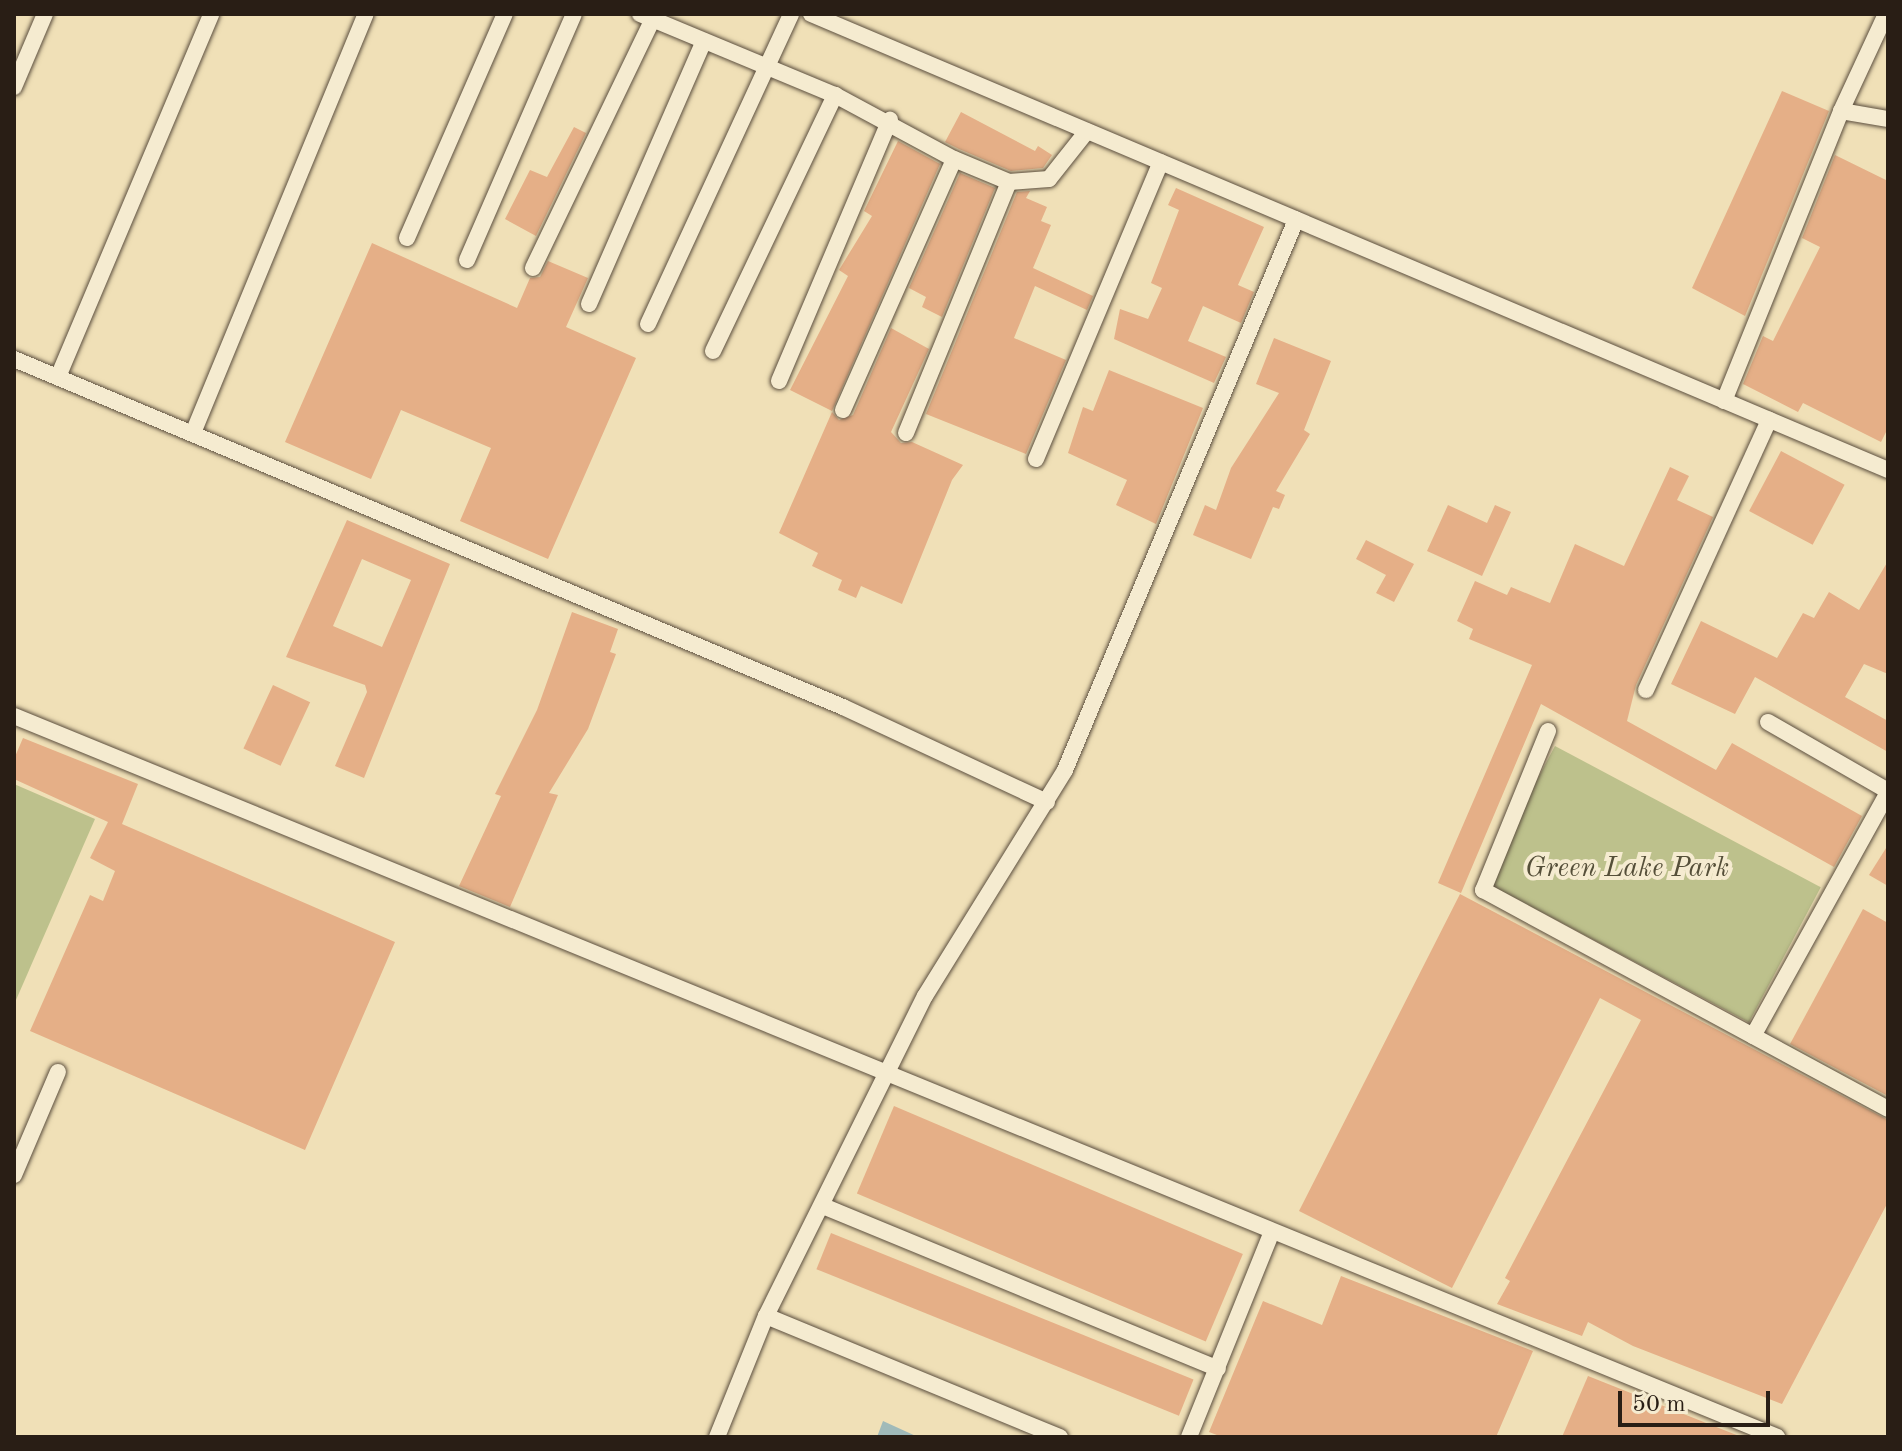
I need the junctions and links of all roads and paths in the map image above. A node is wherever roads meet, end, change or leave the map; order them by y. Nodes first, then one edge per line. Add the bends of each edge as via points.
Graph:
1 (45, 14) edge
2 (211, 14) edge
3 (366, 14) edge
4 (505, 14) edge
5 (574, 14) edge
6 (791, 14) edge
7 (811, 14) edge
8 (1886, 14) edge
9 (649, 16) edge
10 (704, 41) junction
11 (768, 67) junction
12 (14, 87) edge
13 (835, 95) junction
14 (1841, 111) junction
15 (1888, 119) edge
16 (890, 120) junction
17 (1087, 131) junction
18 (954, 159) junction
19 (1161, 162) junction
20 (1009, 182) junction
21 (1296, 220) junction
22 (407, 238) dead end
23 (467, 260) dead end
24 (533, 268) dead end
25 (589, 304) dead end
26 (648, 324) dead end
27 (713, 351) dead end
28 (14, 359) edge
29 (58, 377) junction
30 (779, 381) dead end
31 (1724, 401) junction
32 (843, 410) dead end
33 (1769, 420) junction
34 (193, 433) junction
35 (906, 433) dead end
36 (1036, 459) dead end
37 (1888, 470) edge
38 (1646, 690) dead end
39 (14, 716) edge
40 (1768, 722) dead end
41 (1548, 731) dead end
42 (1888, 792) edge
43 (1047, 802) junction
44 (1753, 1036) junction
45 (58, 1072) dead end
46 (888, 1073) junction
47 (1888, 1109) edge
48 (14, 1175) edge
49 (823, 1206) junction
50 (1272, 1232) junction
51 (766, 1316) junction
52 (1218, 1369) junction
53 (717, 1437) edge
54 (1060, 1437) edge
55 (1189, 1437) edge
56 (1777, 1437) edge

1 - 12 street
2 - 29 street
3 - 34 street
4 - 22 street
5 - 23 street
6 - 11 street
7 - 17 street
8 - 14 street
9 - 10 street
9 - 24 street
10 - 11 street
10 - 25 street
11 - 13 street
11 - 26 street
13 - 16 street
13 - 27 street
14 - 15 street
14 - 31 street
16 - 18 street
16 - 30 street
17 - 19 street
17 - 20 street via 1049,179
18 - 20 street
18 - 32 street
19 - 21 street
19 - 36 street
20 - 35 street
21 - 31 street
21 - 43 street
28 - 29 street
29 - 34 street
31 - 33 street
33 - 37 street
33 - 38 street
34 - 43 street via 843,707
39 - 46 street
40 - 42 street
41 - 44 street via 1483,890
42 - 44 street
43 - 46 street via 925,996
44 - 47 street
45 - 48 street
46 - 49 street
46 - 50 street
49 - 51 street
49 - 52 street
50 - 52 street
50 - 56 street
51 - 53 street
51 - 54 street
52 - 55 street

